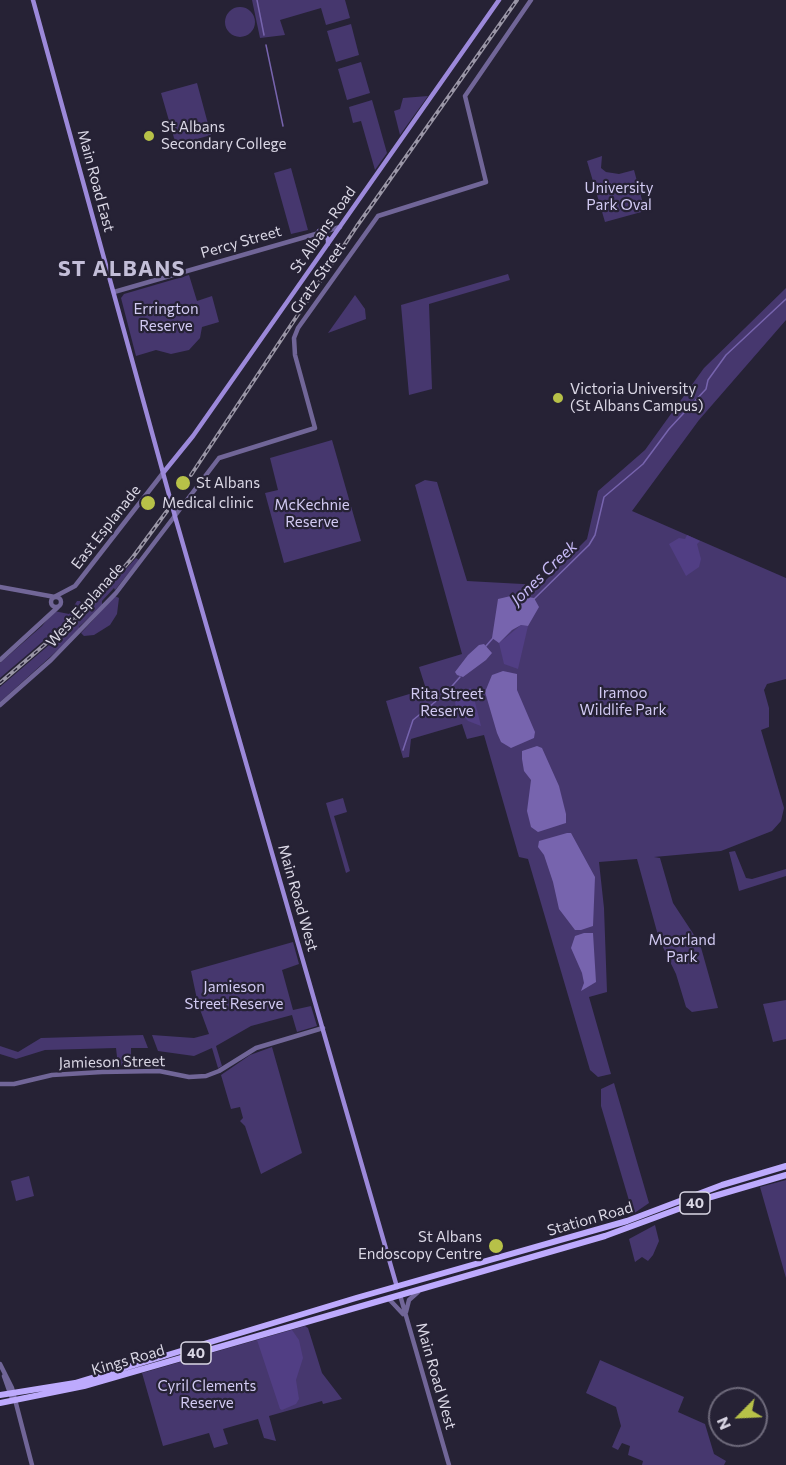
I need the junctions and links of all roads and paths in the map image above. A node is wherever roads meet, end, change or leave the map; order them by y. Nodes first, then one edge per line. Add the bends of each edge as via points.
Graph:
1 (33, 0) edge
2 (499, 0) edge
3 (531, 0) edge
4 (340, 227) junction
5 (319, 231) junction
6 (328, 244) junction
7 (114, 292) junction
8 (315, 428) joint
9 (163, 473) junction
10 (175, 515) junction
11 (0, 589) edge
12 (65, 593) junction
13 (38, 594) junction
14 (56, 597) junction
15 (62, 601) junction
16 (54, 604) junction
17 (0, 660) edge
18 (1, 703) edge
19 (323, 1028) junction
20 (0, 1084) edge
21 (786, 1166) edge
22 (786, 1176) edge
23 (514, 1253) junction
24 (517, 1261) junction
25 (398, 1287) junction
26 (422, 1288) junction
27 (400, 1294) junction
28 (387, 1298) junction
29 (405, 1314) junction
30 (309, 1316) junction
31 (407, 1322) junction
32 (0, 1364) edge
33 (12, 1394) junction
34 (0, 1395) edge
35 (0, 1403) edge
36 (32, 1465) edge
37 (449, 1465) edge

1 - 7 main road, Main Road East
2 - 4 main road, St Albans Road
3 - 8 street, Gratz Street via 465,96 486,182 378,216 295,335 295,356
4 - 5 street, Percy Street
4 - 6 main road, St Albans Road
5 - 6 main road
5 - 7 street, Percy Street
6 - 9 main road, St Albans Road
7 - 9 main road, Main Road East
8 - 10 street, West Esplanade via 219,458
9 - 10 main road, Main Road West
9 - 12 street, East Esplanade via 92,566
10 - 18 street, West Esplanade via 116,593 51,660
10 - 19 main road, Main Road West
11 - 13 street
12 - 14 street, East Esplanade
12 - 15 street, East Esplanade
13 - 14 street
13 - 16 street
14 - 15 street
14 - 16 street
15 - 16 street, East Esplanade
16 - 17 street via 45,619
19 - 20 street, Jamieson Street via 256,1048 206,1076 159,1071 62,1074
19 - 25 main road, Main Road West
21 - 23 main road, Station Road / 40 via 627,1221
22 - 24 main road, Station Road / 40
23 - 24 main road
23 - 25 main road, Station Road / 40
24 - 26 main road, Station Road / 40
25 - 27 main road
25 - 30 main road, Kings Road / 40
26 - 27 main road, Station Road / 40
26 - 29 street via 409,1299
27 - 28 main road, Kings Road / 40
27 - 29 street, Main Road West
28 - 30 main road, Kings Road / 40
28 - 31 street via 397,1305
29 - 31 street, Main Road West
30 - 33 main road, Kings Road / 40 via 57,1393
31 - 37 street, Main Road West
32 - 33 street
33 - 34 main road, Kings Road / 40
33 - 35 main road, Kings Road / 40
33 - 36 street

